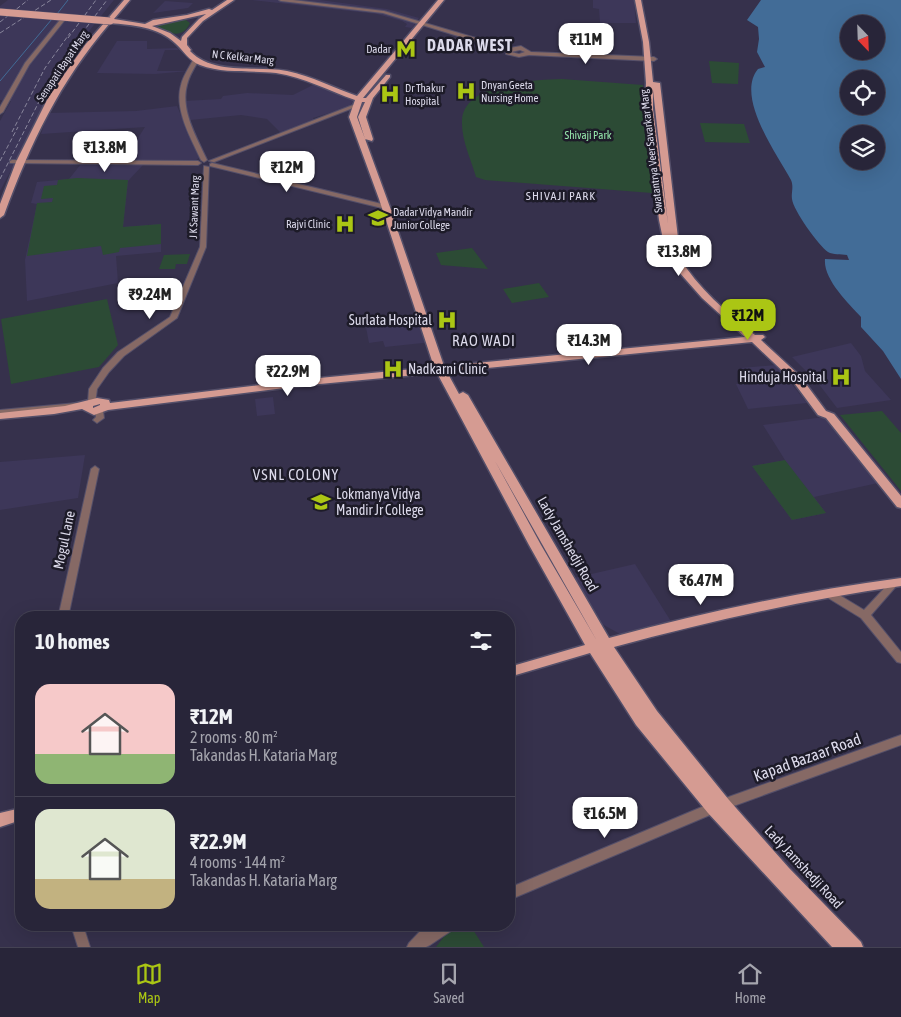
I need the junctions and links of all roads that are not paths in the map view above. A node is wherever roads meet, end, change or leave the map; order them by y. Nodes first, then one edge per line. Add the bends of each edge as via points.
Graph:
1 (123, 0) edge
2 (128, 0) edge
3 (227, 0) edge
4 (231, 0) edge
5 (281, 0) edge
6 (440, 0) edge
7 (447, 0) edge
8 (118, 3) edge
9 (638, 4) edge
10 (0, 12) edge
11 (65, 17) junction
12 (110, 17) junction
13 (187, 17) junction
14 (201, 20) junction
15 (156, 21) junction
16 (425, 24) junction
17 (149, 28) junction
18 (188, 33) junction
19 (168, 36) junction
20 (510, 50) joint
21 (539, 53) joint
22 (650, 59) junction
23 (196, 60) junction
24 (370, 99) junction
25 (358, 101) junction
26 (0, 112) edge
27 (16, 162) junction
28 (206, 163) junction
29 (0, 195) edge
30 (388, 206) junction
31 (406, 213) dead end
32 (0, 215) edge
33 (739, 327) junction
34 (757, 338) junction
35 (728, 342) junction
36 (444, 368) junction
37 (89, 408) junction
38 (0, 416) edge
39 (95, 469) dead end
40 (901, 504) edge
41 (898, 582) edge
42 (828, 592) junction
43 (65, 611) edge
44 (865, 615) junction
45 (599, 645) junction
46 (901, 659) edge
47 (515, 670) edge
48 (901, 740) edge
49 (718, 807) junction
50 (15, 816) edge
51 (0, 820) edge
52 (515, 892) edge
53 (79, 931) edge
54 (426, 931) edge
55 (441, 931) edge
56 (417, 944) edge
57 (84, 947) edge
58 (843, 947) edge
59 (855, 947) edge

1 - 8 main road
2 - 12 main road
3 - 13 main road via 205,13
4 - 14 main road
5 - 16 street via 384,12
6 - 16 main road
7 - 16 main road
8 - 12 main road
9 - 22 main road, Swatantrya Veer Savarkar Marg
9 - 22 main road, Swatantrya Veer Savarkar Marg
10 - 11 main road, bridge
11 - 12 main road, bridge
11 - 26 street via 27,64
12 - 15 main road
12 - 17 main road, N C Kelkar Marg
12 - 27 main road, Senapati Bapat Marg via 53,96
13 - 14 main road
13 - 15 main road
14 - 18 main road
15 - 17 main road via 149,23
16 - 20 street
16 - 24 main road
16 - 25 main road
17 - 19 main road, N C Kelkar Marg
18 - 19 main road
18 - 25 main road, N C Kelkar Marg via 184,41 188,50 208,63 289,71
19 - 23 main road, N C Kelkar Marg
20 - 21 street via 521,48
21 - 22 street
22 - 33 main road, Swatantrya Veer Savarkar Marg via 649,109 666,242 682,270
22 - 34 main road, Swatantrya Veer Savarkar Marg via 676,249 688,270
23 - 25 main road, N C Kelkar Marg via 220,67 286,72
23 - 28 street, J K Sawant Marg via 183,87 183,104
24 - 25 main road, N C Kelkar Marg
24 - 30 main road, Lady Jamshedji Road via 362,117
25 - 28 street
25 - 30 main road, Lady Jamshedji Road via 353,117
27 - 28 street
27 - 29 main road, Senapati Bapat Marg
27 - 32 main road, Senapati Bapat Marg
28 - 30 street
28 - 37 street, J K Sawant Marg via 203,247 172,318 121,354 106,370 94,389
30 - 31 main road
30 - 36 main road, Lady Jamshedji Road
33 - 34 main road, Swatantrya Veer Savarkar Marg
33 - 35 main road via 738,334
34 - 35 main road
34 - 40 main road, Swatantrya Veer Savarkar Marg via 796,378 822,413 830,416
35 - 36 main road
36 - 37 main road
36 - 45 main road, Lady Jamshedji Road via 535,545
37 - 38 main road
37 - 38 street
39 - 43 street, Mogul Lane
41 - 42 main road
41 - 44 street
42 - 44 street
42 - 45 main road
44 - 46 street
45 - 47 main road
45 - 49 main road, Lady Jamshedji Road via 642,721
48 - 49 street, Kapad Bazaar Road
49 - 52 street, Kapad Bazaar Road
49 - 58 main road, Lady Jamshedji Road
49 - 59 main road, Lady Jamshedji Road
50 - 51 main road
53 - 57 street
54 - 56 street
55 - 56 street

